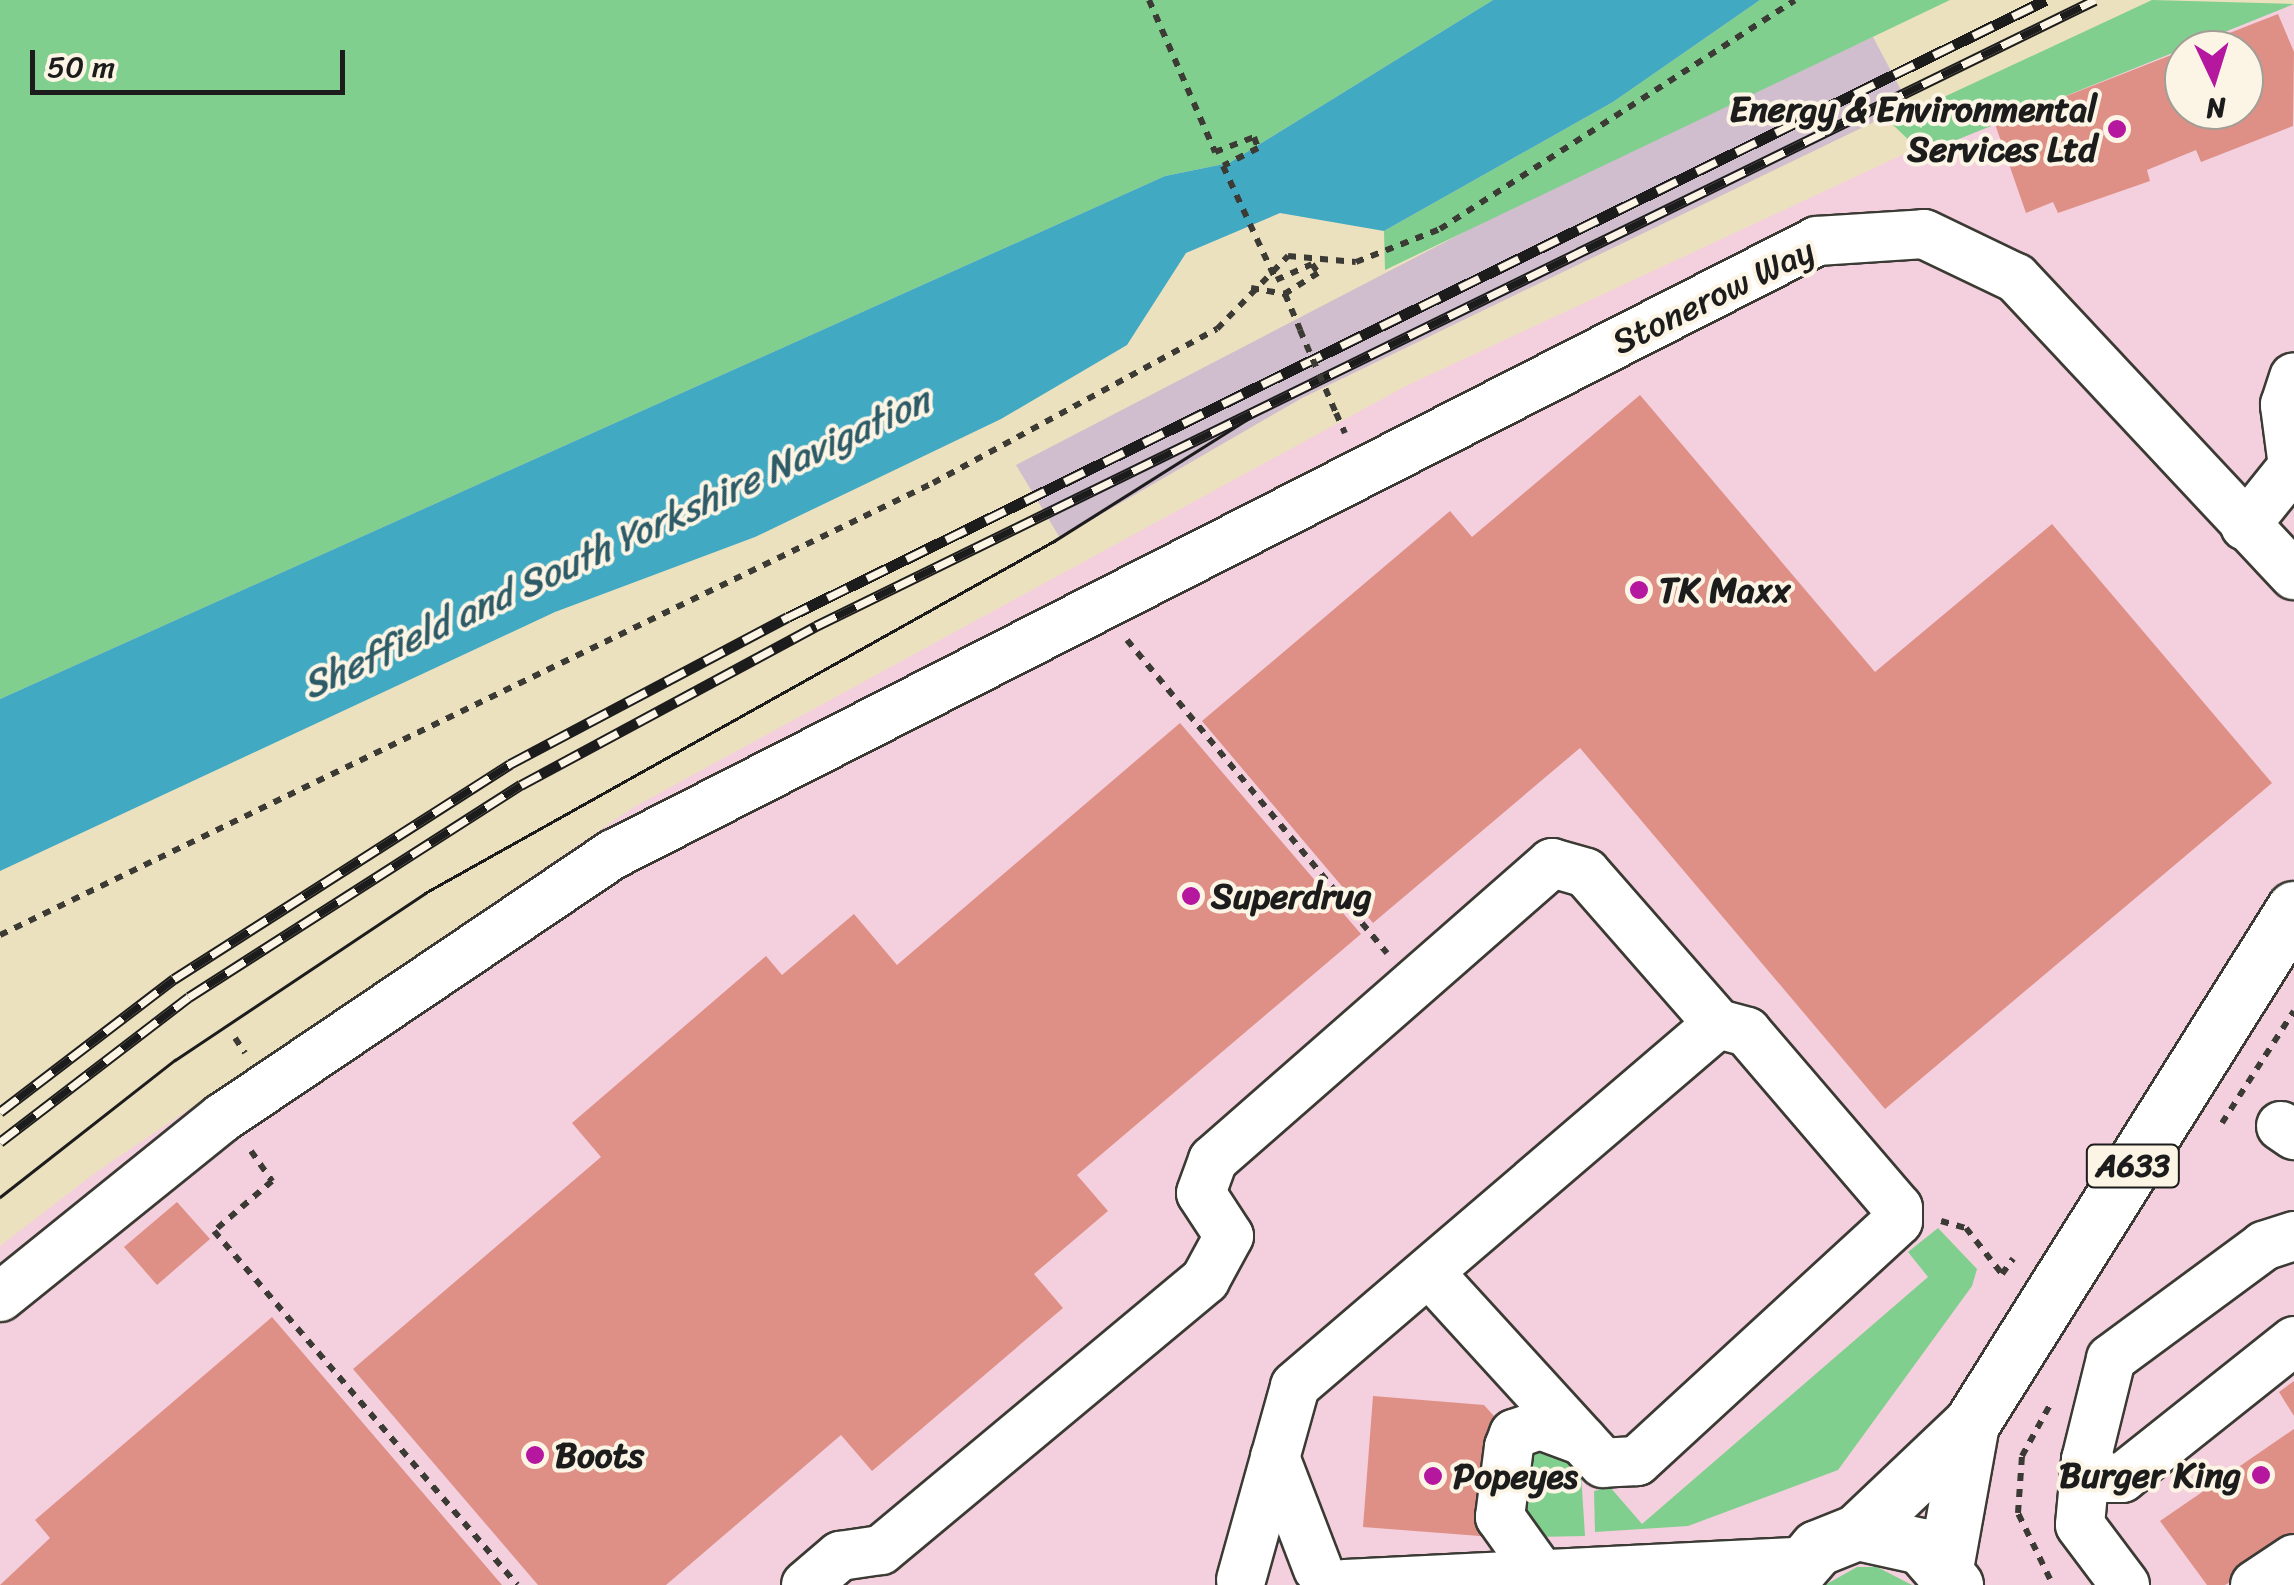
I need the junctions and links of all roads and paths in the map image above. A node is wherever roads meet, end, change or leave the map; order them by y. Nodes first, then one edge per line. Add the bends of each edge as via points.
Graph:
1 (1149, 0) edge
2 (1795, 0) edge
3 (1252, 288) junction
4 (1285, 294) junction
5 (2294, 377) edge
6 (1336, 413) dead end
7 (2294, 448) edge
8 (2245, 526) junction
9 (2294, 575) edge
10 (1099, 604) junction
11 (2294, 909) edge
12 (0, 935) edge
13 (1413, 985) junction
14 (1701, 1036) junction
15 (235, 1038) dead end
16 (254, 1067) dead end
17 (222, 1118) junction
18 (1898, 1208) junction
19 (2294, 1236) edge
20 (2023, 1245) dead end
21 (1432, 1276) junction
22 (0, 1297) edge
23 (2294, 1341) edge
24 (1972, 1424) junction
25 (1583, 1441) junction
26 (1275, 1457) junction
27 (2086, 1460) junction
28 (1858, 1532) junction
29 (2294, 1559) edge
30 (1540, 1573) junction
31 (1792, 1574) edge
32 (1950, 1577) edge
33 (1335, 1579) edge
34 (1239, 1583) edge
35 (518, 1585) edge
36 (806, 1585) edge
37 (2125, 1585) edge
38 (2255, 1585) edge

1 - 4 path, bridge via 1167,59 1216,152 1254,137 1258,148 1223,166 1276,280 1312,264 1318,273
2 - 3 path via 1440,230 1356,262 1288,256
3 - 4 path
3 - 12 path via 1217,328 933,482
4 - 6 path, bridge
5 - 7 lane via 2285,405
7 - 8 lane via 2286,482
8 - 9 lane, Stonerow Way
8 - 10 lane, Stonerow Way via 2016,278 1924,234 1816,241
10 - 13 path
10 - 17 lane, Stonerow Way via 614,854
11 - 24 main road, A633
13 - 14 lane via 1552,863 1586,873
13 - 36 lane via 1202,1175 1226,1248 1205,1280 881,1550 840,1556
14 - 18 lane via 1747,1032
14 - 21 lane
15 - 16 path
17 - 22 lane, Stonerow Way
17 - 35 path via 272,1181 214,1231
18 - 20 path via 1966,1228 2002,1274
18 - 25 lane via 1898,1220 1637,1462 1603,1463
19 - 27 lane via 2264,1246 2111,1360
21 - 25 lane
21 - 26 lane via 1294,1386
23 - 27 lane via 2122,1478 2104,1478
24 - 28 main road, A633
24 - 32 main road, A633
25 - 30 lane via 1540,1425 1514,1434 1508,1447 1500,1517
26 - 33 lane
26 - 34 lane
27 - 37 lane via 2080,1524
28 - 31 main road, A633
28 - 32 main road, A633 via 1890,1534
29 - 38 lane
30 - 31 lane
30 - 33 lane
33 - 34 lane via 1278,1564

